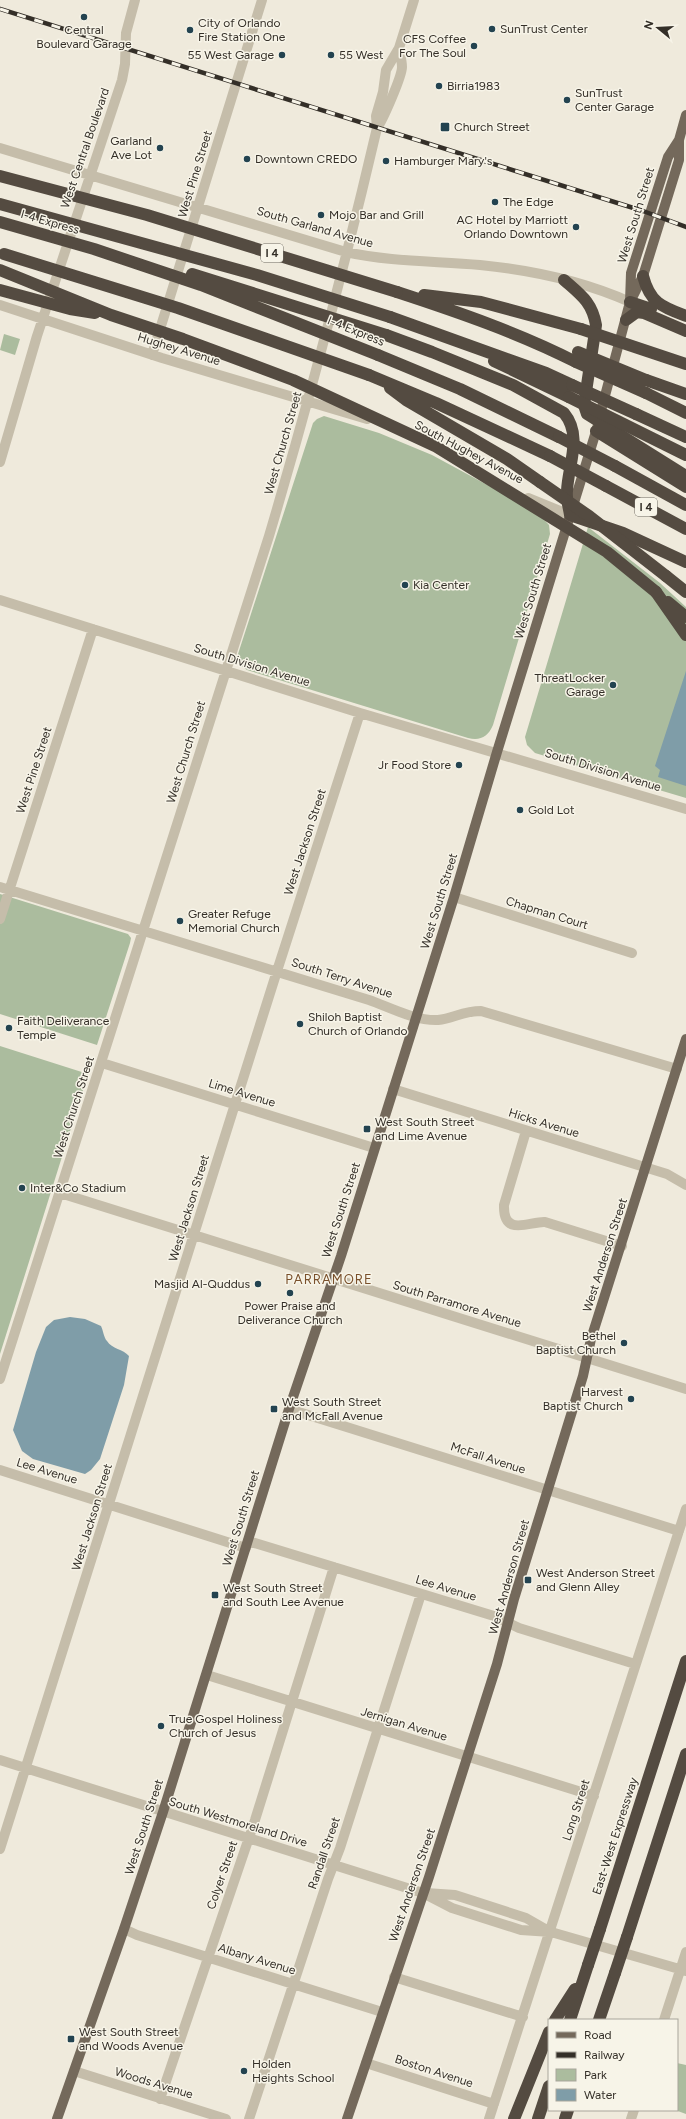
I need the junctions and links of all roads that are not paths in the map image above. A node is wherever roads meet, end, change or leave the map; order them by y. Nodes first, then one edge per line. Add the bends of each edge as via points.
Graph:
1 (135, 0) edge
2 (262, 0) edge
3 (414, 0) edge
4 (399, 48) junction
5 (389, 64) junction
6 (402, 67) junction
7 (385, 76) junction
8 (399, 81) junction
9 (686, 115) edge
10 (377, 128) junction
11 (682, 141) edge
12 (0, 148) edge
13 (0, 176) edge
14 (89, 176) junction
15 (0, 204) edge
16 (198, 207) junction
17 (0, 222) edge
18 (94, 249) junction
19 (346, 252) junction
20 (0, 253) edge
21 (0, 270) edge
22 (643, 276) junction
23 (564, 280) junction
24 (0, 290) edge
25 (397, 292) junction
26 (630, 302) junction
27 (0, 305) edge
28 (111, 315) junction
29 (686, 316) edge
30 (42, 319) junction
31 (626, 320) junction
32 (686, 322) edge
33 (686, 331) edge
34 (152, 355) junction
35 (577, 357) junction
36 (686, 364) edge
37 (374, 377) junction
38 (570, 391) junction
39 (686, 394) edge
40 (308, 402) junction
41 (686, 412) edge
42 (597, 427) junction
43 (686, 437) edge
44 (686, 455) edge
45 (0, 462) edge
46 (686, 476) edge
47 (686, 487) edge
48 (686, 505) edge
49 (570, 515) junction
50 (686, 529) edge
51 (686, 562) edge
52 (656, 592) junction
53 (686, 592) edge
54 (0, 600) edge
55 (686, 617) edge
56 (93, 629) junction
57 (686, 635) edge
58 (225, 671) junction
59 (360, 713) junction
60 (497, 752) junction
61 (686, 809) edge
62 (5, 888) edge
63 (454, 897) junction
64 (0, 919) edge
65 (143, 932) junction
66 (632, 953) dead end
67 (277, 971) junction
68 (416, 1017) junction
69 (686, 1039) edge
70 (102, 1063) junction
71 (677, 1069) junction
72 (393, 1089) junction
73 (235, 1105) junction
74 (526, 1131) junction
75 (374, 1148) junction
76 (646, 1167) junction
77 (686, 1185) edge
78 (60, 1193) junction
79 (195, 1235) junction
80 (622, 1246) junction
81 (333, 1279) junction
82 (587, 1357) junction
83 (0, 1379) edge
84 (686, 1389) edge
85 (289, 1409) junction
86 (0, 1470) edge
87 (548, 1490) junction
88 (110, 1504) junction
89 (686, 1509) edge
90 (679, 1530) junction
91 (247, 1544) junction
92 (334, 1567) junction
93 (421, 1594) junction
94 (508, 1623) junction
95 (686, 1660) edge
96 (636, 1664) junction
97 (207, 1675) junction
98 (292, 1703) junction
99 (378, 1729) junction
100 (686, 1754) edge
101 (467, 1757) junction
102 (0, 1760) edge
103 (26, 1768) junction
104 (594, 1796) junction
105 (163, 1812) junction
106 (247, 1839) junction
107 (0, 1849) edge
108 (334, 1865) junction
109 (423, 1893) junction
110 (124, 1929) junction
111 (551, 1932) junction
112 (686, 1952) edge
113 (208, 1958) junction
114 (586, 1969) junction
115 (683, 1970) edge
116 (394, 1977) junction
117 (293, 1984) junction
118 (382, 2012) junction
119 (523, 2017) junction
120 (556, 2019) edge
121 (570, 2019) edge
122 (599, 2019) edge
123 (664, 2019) edge
124 (548, 2034) edge
125 (366, 2063) junction
126 (74, 2071) junction
127 (548, 2089) edge
128 (160, 2099) junction
129 (494, 2104) junction
130 (57, 2119) edge
131 (226, 2119) edge
132 (249, 2119) edge
133 (347, 2119) edge
134 (489, 2119) edge
135 (514, 2119) edge
136 (538, 2119) edge

1 - 14 street, West Central Boulevard via 126,33 122,80
2 - 16 street, West Pine Street
3 - 4 street, West Church Street
4 - 5 street, West Church Street
4 - 6 street, West Church Street
5 - 6 street
5 - 7 street, West Church Street
6 - 8 street, West Church Street
7 - 8 street via 390,80
7 - 10 street, West Church Street via 376,116
8 - 10 street, West Church Street via 384,119
9 - 11 main road, West South Street
10 - 19 street, West Church Street
11 - 22 main road, West South Street via 679,160
11 - 26 main road, West South Street via 668,157 647,218 632,273
12 - 14 street, South Garland Avenue
13 - 25 highway, I 4, bridge via 147,215
14 - 16 street, South Garland Avenue
14 - 30 street, West Central Boulevard
15 - 38 highway, I-4 Express, bridge via 257,276 390,317 450,338 468,349
16 - 19 street, South Garland Avenue
16 - 34 street, West Pine Street
17 - 18 highway, I-4 Express, bridge
18 - 48 highway, I-4 Express, bridge via 201,285 460,389 559,437
18 - 49 highway, bridge via 225,283 386,335 514,385 564,413 570,420 574,436 567,491
19 - 23 street, South Garland Avenue via 400,261 497,267
19 - 40 street, West Church Street
20 - 37 highway, I 4, bridge via 178,308
21 - 28 highway, bridge
22 - 26 main road, West South Street
22 - 29 highway via 656,303
23 - 26 street, South Garland Avenue via 610,293
23 - 42 highway via 587,300 594,312 596,325 584,405
24 - 28 highway, bridge via 70,309
25 - 35 highway, I 4
25 - 36 highway, bridge via 481,302 581,329
26 - 31 main road, West South Street
26 - 32 highway
27 - 30 street, Hughey Avenue
28 - 52 highway, bridge via 293,380 436,446 606,552
30 - 34 street, Hughey Avenue
30 - 45 street, West Central Boulevard
31 - 33 highway via 637,312 644,313
31 - 42 main road, West South Street
34 - 40 street, Hughey Avenue
35 - 39 highway, bridge
35 - 41 highway, I 4, bridge
37 - 50 highway, I 4, bridge via 550,456
37 - 53 highway, bridge via 406,400 507,458 589,516
38 - 43 highway, bridge via 636,414
38 - 44 highway, bridge
40 - 49 street, South Hughey Avenue via 368,419 415,437 523,496
40 - 58 street, West Church Street via 269,536
42 - 46 highway
42 - 47 highway
42 - 49 main road, West South Street
49 - 51 highway via 623,533
49 - 60 main road, West South Street
52 - 55 highway
52 - 57 highway
54 - 56 street, South Division Avenue
56 - 58 street, South Division Avenue
56 - 62 street, West Pine Street
58 - 59 street, South Division Avenue
58 - 65 street, West Church Street
59 - 60 street, South Division Avenue
59 - 67 street, West Jackson Street
60 - 61 street, South Division Avenue
60 - 63 main road, West South Street
62 - 64 street, West Pine Street
62 - 65 street, South Terry Avenue
63 - 66 street, Chapman Court
63 - 68 main road, West South Street
65 - 67 street, South Terry Avenue
65 - 70 street, West Church Street
67 - 68 street, South Terry Avenue
67 - 73 street, West Jackson Street
68 - 71 street, South Terry Avenue via 436,1020 468,1011 481,1011
68 - 72 main road, West South Street
69 - 71 main road, West Anderson Street
70 - 73 street, Lime Avenue
70 - 78 street, West Church Street
71 - 76 main road, West Anderson Street
72 - 74 street, Hicks Avenue
72 - 75 main road, West South Street
73 - 75 street, Lime Avenue
73 - 79 street, West Jackson Street
74 - 76 street, Hicks Avenue
74 - 80 street via 506,1199 506,1216 514,1225 527,1226 545,1222
75 - 81 main road, West South Street
76 - 77 street, Hicks Avenue via 667,1174
76 - 80 main road, West Anderson Street
78 - 79 street, South Parramore Avenue
78 - 83 street, West Church Street
79 - 81 street, South Parramore Avenue
79 - 88 street, West Jackson Street
80 - 82 main road, West Anderson Street
81 - 82 street, South Parramore Avenue
81 - 85 main road, West South Street
82 - 84 street, South Parramore Avenue
82 - 87 main road, West Anderson Street
85 - 87 street, McFall Avenue
85 - 91 main road, West South Street
86 - 88 street, Lee Avenue
87 - 90 street, McFall Avenue
87 - 94 main road, West Anderson Street
88 - 91 street, Lee Avenue
88 - 103 street, West Jackson Street
89 - 90 street, Long Street
90 - 96 street, Long Street
91 - 92 street, Lee Avenue
91 - 97 main road, West South Street
92 - 93 street, Lee Avenue
92 - 98 street, Colyer Street
93 - 94 street, Lee Avenue via 494,1616
93 - 99 street, Randall Street
94 - 96 street, Lee Avenue
94 - 101 main road, West Anderson Street
95 - 114 highway, East-West Expressway, bridge
96 - 104 street, Long Street
97 - 98 street, Jernigan Avenue
97 - 105 main road, West South Street
98 - 99 street, Jernigan Avenue
98 - 106 street, Colyer Street
99 - 101 street, Jernigan Avenue
99 - 108 street, Randall Street
100 - 122 highway, bridge
101 - 104 street, Jernigan Avenue
101 - 109 main road, West Anderson Street
102 - 103 street, South Westmoreland Drive
103 - 105 street, South Westmoreland Drive
103 - 107 street, West Jackson Street
104 - 111 street, Long Street
105 - 106 street, South Westmoreland Drive
105 - 110 main road, West South Street
106 - 108 street, South Westmoreland Drive
106 - 113 street, Colyer Street
108 - 109 street, South Westmoreland Drive
108 - 117 street, Randall Street
109 - 111 street, South Westmoreland Drive via 455,1895 526,1918
109 - 116 main road, West Anderson Street
110 - 113 street, Albany Avenue
110 - 126 main road, West South Street
111 - 115 street, South Westmoreland Drive
111 - 119 street, Long Street
112 - 115 street
113 - 117 street, Albany Avenue
113 - 128 street, Colyer Street
114 - 120 highway
114 - 121 highway, East-West Expressway
115 - 123 street
116 - 118 main road, West Anderson Street
116 - 119 street
117 - 118 street, Albany Avenue
117 - 132 street, Randall Street
118 - 125 main road, West Anderson Street
119 - 129 street, Long Street
124 - 135 highway
125 - 129 street, Boston Avenue
125 - 133 main road, West Anderson Street
126 - 128 street, Woods Avenue
126 - 130 main road, West South Street
127 - 136 highway
128 - 131 street, Woods Avenue
129 - 134 street, Long Street

